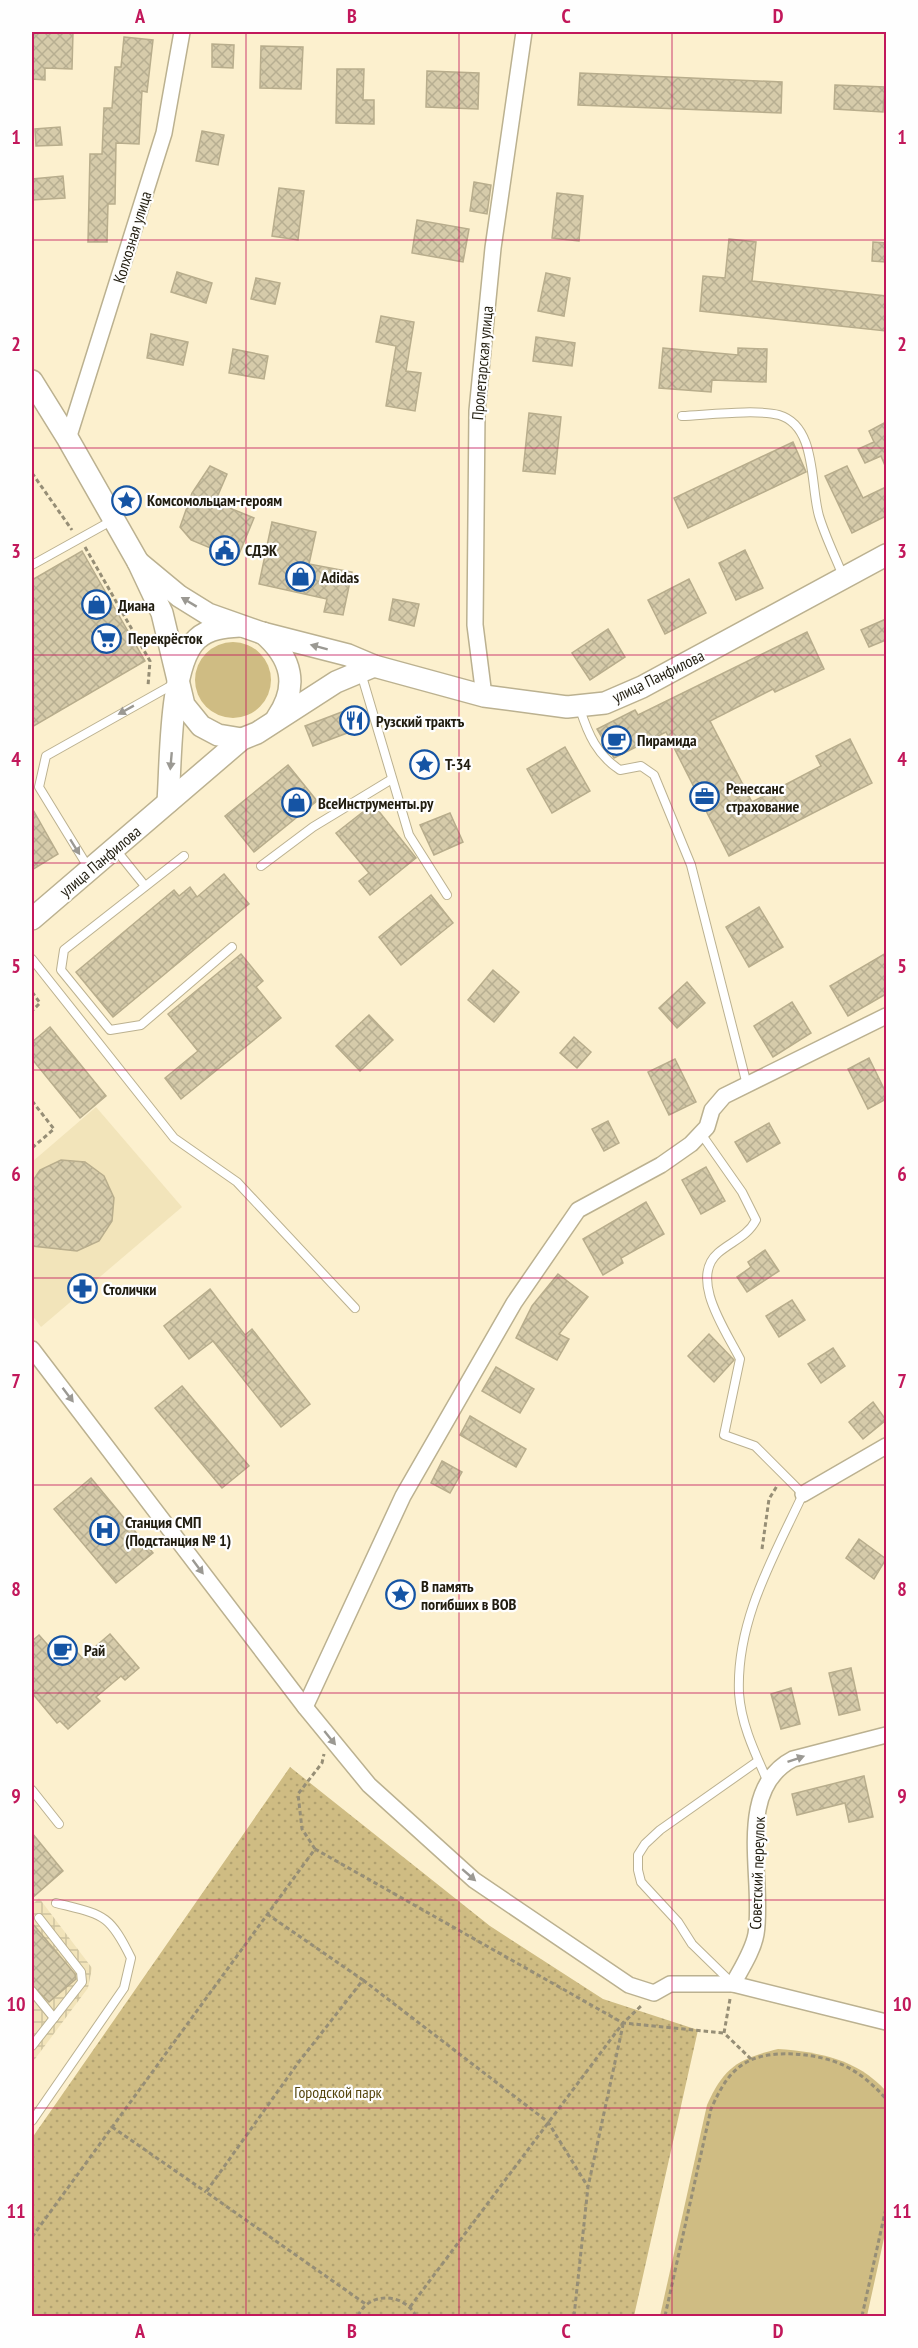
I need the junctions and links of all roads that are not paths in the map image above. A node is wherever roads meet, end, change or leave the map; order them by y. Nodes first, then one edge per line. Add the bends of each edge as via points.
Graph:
1 (182, 32) edge
2 (524, 32) edge
3 (32, 381) edge
4 (682, 416) dead end
5 (68, 439) junction
6 (114, 519) junction
7 (886, 555) edge
8 (138, 562) junction
9 (32, 565) edge
10 (844, 577) junction
11 (242, 625) junction
12 (262, 633) junction
13 (368, 669) junction
14 (178, 682) junction
15 (484, 696) junction
16 (579, 705) junction
17 (276, 719) junction
18 (242, 739) junction
19 (392, 779) junction
20 (168, 802) junction
21 (115, 849) junction
22 (184, 856) dead end
23 (261, 866) dead end
24 (90, 870) junction
25 (145, 886) junction
26 (447, 895) dead end
27 (32, 919) edge
28 (232, 947) dead end
29 (32, 959) edge
30 (886, 1016) edge
31 (747, 1085) junction
32 (702, 1135) junction
33 (355, 1308) dead end
34 (32, 1349) edge
35 (886, 1446) edge
36 (797, 1490) junction
37 (305, 1707) junction
38 (886, 1735) edge
39 (758, 1761) junction
40 (767, 1780) junction
41 (32, 1790) edge
42 (59, 1824) dead end
43 (56, 1904) dead end
44 (39, 1918) dead end
45 (733, 1984) junction
46 (32, 1991) edge
47 (54, 2018) junction
48 (886, 2022) edge
49 (32, 2046) edge
50 (32, 2121) edge

1 - 5 street, Колхозная улица via 164,133
2 - 15 street, Пролетарская улица via 493,248 477,411 475,625
3 - 5 main road
4 - 10 lane via 777,414 793,421 809,454 818,510
5 - 6 main road
6 - 8 main road
6 - 9 lane
7 - 10 main road, улица Панфилова
11 -> 8 main road via 208,614
8 - 14 main road via 162,613
10 - 16 main road, улица Панфилова via 642,687 605,703
11 - 12 main road
11 - 14 main road via 218,627 197,639 183,658
13 -> 12 main road, улица Панфилова via 348,655
12 - 17 main road, улица Панфилова via 278,646 290,673 290,691
13 - 15 main road, улица Панфилова
13 - 17 main road, улица Панфилова via 336,682
13 - 19 lane
14 - 18 main road via 184,705 201,726 218,735
14 -> 20 main road
14 -> 24 lane via 46,756 39,787
15 - 16 main road, улица Панфилова via 567,707
16 - 31 lane via 588,733 604,759 620,770 641,766 654,775 691,865
17 - 18 main road, улица Панфилова
18 - 20 main road, улица Панфилова
19 - 23 lane via 314,827
19 - 26 lane via 409,835
20 - 21 main road, улица Панфилова
21 - 24 main road, улица Панфилова
21 - 25 lane
22 - 25 lane
24 - 27 main road, улица Панфилова
25 - 28 lane via 64,950 62,970 110,1030 141,1025
29 - 33 lane via 174,1138 237,1182
30 - 31 street
31 - 32 street via 724,1096 712,1110
32 - 36 lane via 742,1192 756,1220 750,1232 711,1260 708,1270 710,1295 722,1329 741,1359 724,1435 755,1446
32 - 37 street via 661,1165 578,1210 565,1228 514,1303 403,1496
34 -> 37 street
35 - 36 street
36 - 39 lane via 755,1595 740,1649 740,1695 748,1737
37 -> 45 street via 369,1785 474,1880 629,1985 654,1993 670,1984
40 -> 38 street via 779,1766 793,1759
39 - 40 lane
39 - 45 lane via 660,1830 638,1855 641,1882 678,1922 692,1944
40 - 45 street, Советский переулок via 756,1821 756,1935
41 - 42 lane
43 - 50 lane via 102,1916 117,1928 131,1958 123,1988
44 - 47 lane via 81,1972 82,1982
45 - 48 street
46 - 47 lane
47 - 49 lane

